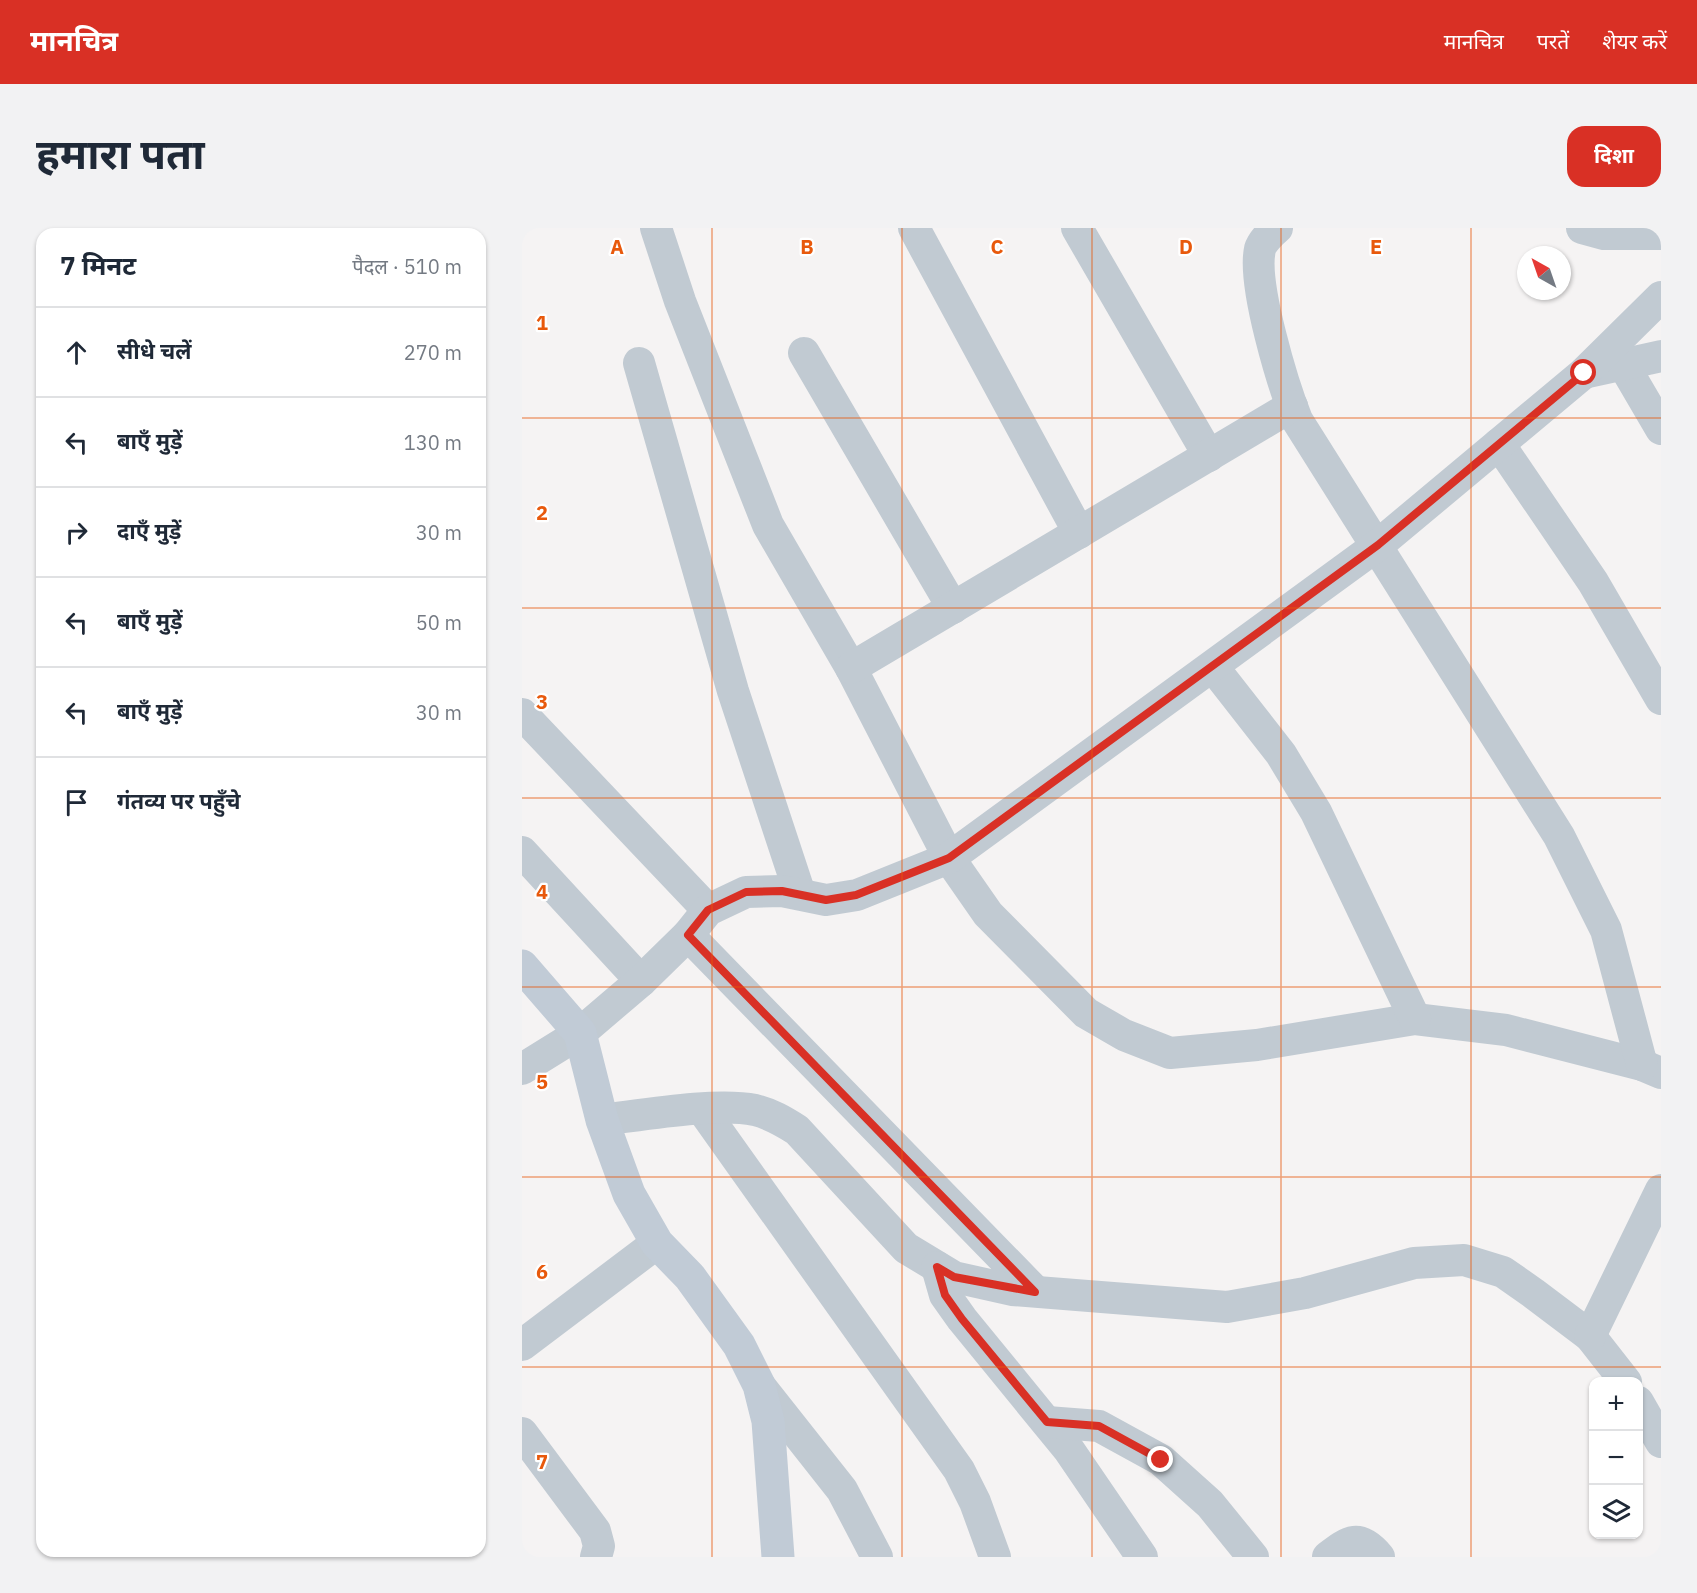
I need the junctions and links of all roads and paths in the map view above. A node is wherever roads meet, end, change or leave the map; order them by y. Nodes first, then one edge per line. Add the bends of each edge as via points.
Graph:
1 (656, 228) edge
2 (914, 228) edge
3 (1077, 228) edge
4 (1277, 228) edge
5 (1582, 228) edge
6 (1661, 234) edge
7 (1661, 297) edge
8 (804, 353) dead end
9 (1661, 356) edge
10 (639, 363) dead end
11 (1623, 364) junction
12 (1584, 373) junction
13 (1292, 406) junction
14 (1661, 429) edge
15 (1499, 444) junction
16 (1209, 456) junction
17 (1079, 533) junction
18 (1378, 545) junction
19 (953, 608) junction
20 (1213, 667) junction
21 (851, 668) junction
22 (1661, 699) edge
23 (522, 714) edge
24 (522, 852) edge
25 (949, 858) junction
26 (800, 894) junction
27 (708, 910) junction
28 (688, 935) junction
29 (522, 966) edge
30 (641, 981) junction
31 (1415, 1019) junction
32 (580, 1033) junction
33 (522, 1069) edge
34 (1652, 1069) edge
35 (702, 1109) junction
36 (602, 1120) junction
37 (1661, 1191) edge
38 (657, 1244) junction
39 (937, 1267) junction
40 (1035, 1292) junction
41 (1590, 1336) junction
42 (522, 1345) edge
43 (1622, 1377) edge
44 (759, 1385) junction
45 (1643, 1410) edge
46 (1047, 1422) junction
47 (522, 1433) edge
48 (1661, 1442) edge
49 (596, 1557) edge
50 (778, 1557) edge
51 (877, 1557) edge
52 (995, 1557) edge
53 (1142, 1557) edge
54 (1253, 1557) edge
55 (1328, 1557) edge
56 (1379, 1557) edge

1 - 21 street via 680,301 768,525
2 - 17 street
3 - 16 street
4 - 13 street via 1260,248 1259,277 1283,385
5 - 6 street via 1604,234
7 - 12 street
8 - 19 street
9 - 11 street
10 - 26 street via 733,691
11 - 12 street
11 - 14 street
12 - 15 street
13 - 16 street
13 - 18 street via 1297,420
15 - 18 street
15 - 22 street via 1593,582
16 - 17 street
17 - 19 street
18 - 20 street
18 - 34 street via 1559,836 1606,930
19 - 21 street
20 - 25 street
20 - 31 street via 1281,754 1316,812
21 - 25 street
23 - 27 street
24 - 30 street
25 - 26 street via 856,895 826,900
25 - 31 street via 988,914 1086,1013 1124,1035 1170,1053 1257,1045
26 - 27 street via 746,892
27 - 28 street
28 - 30 street
28 - 40 street
29 - 32 street
30 - 32 street
31 - 34 street via 1506,1030
32 - 33 street
32 - 36 street
35 - 36 street
35 - 39 street via 753,1110 778,1117 797,1130 906,1248
35 - 52 street via 959,1470
36 - 38 street via 629,1194
37 - 41 street
38 - 42 street
38 - 44 street via 690,1277 739,1345
39 - 40 street via 954,1277
39 - 46 street via 945,1295 962,1319
40 - 41 street via 1227,1307 1305,1293 1414,1263 1464,1260 1503,1272
41 - 43 street
44 - 50 street via 768,1421
44 - 51 street via 842,1490
45 - 48 street
46 - 53 street
46 - 54 street via 1099,1426 1161,1460 1210,1504
47 - 49 street via 595,1531 599,1546
55 - 56 street via 1347,1542 1360,1541

